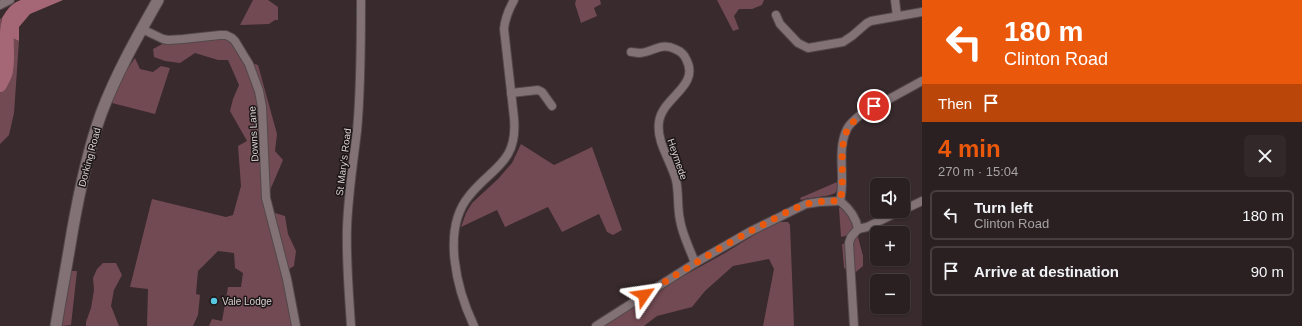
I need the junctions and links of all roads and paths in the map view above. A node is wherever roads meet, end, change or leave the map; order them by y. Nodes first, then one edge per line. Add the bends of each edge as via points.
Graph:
1 (10, 0) edge
2 (158, 0) edge
3 (361, 0) edge
4 (514, 0) edge
5 (895, 0) edge
6 (0, 5) edge
7 (922, 12) edge
8 (776, 14) dead end
9 (897, 16) junction
10 (142, 29) junction
11 (631, 52) dead end
12 (922, 81) edge
13 (511, 92) junction
14 (552, 106) dead end
15 (840, 201) junction
16 (922, 201) edge
17 (910, 206) edge
18 (886, 218) edge
19 (858, 229) junction
20 (695, 263) junction
21 (56, 326) edge
22 (296, 326) edge
23 (351, 326) edge
24 (474, 326) edge
25 (596, 326) edge
26 (854, 326) edge

1 - 6 street
2 - 10 main road, Dorking Road
3 - 23 street, St Mary's Road via 358,116 348,197 346,247
4 - 13 street via 505,22
5 - 9 street
7 - 9 street
8 - 9 street via 780,24 808,48 843,42 871,21
10 - 21 main road, Dorking Road via 111,90 95,132 77,204
10 - 22 street, Downs Lane via 168,40 226,35 235,41 249,64 262,107 266,198
11 - 20 street, Heymede via 640,53 659,46 671,47 682,54 688,64 686,83 665,105 658,129 676,179 680,221
12 - 15 street via 860,115 848,129 844,138
13 - 14 street via 538,90
13 - 24 street via 515,129 511,148 501,165 469,196 457,216 455,226 454,253 459,282
15 - 19 street via 848,207
15 - 20 street via 806,204
16 - 17 street
18 - 19 street
19 - 26 street via 851,237 850,243
20 - 25 street

